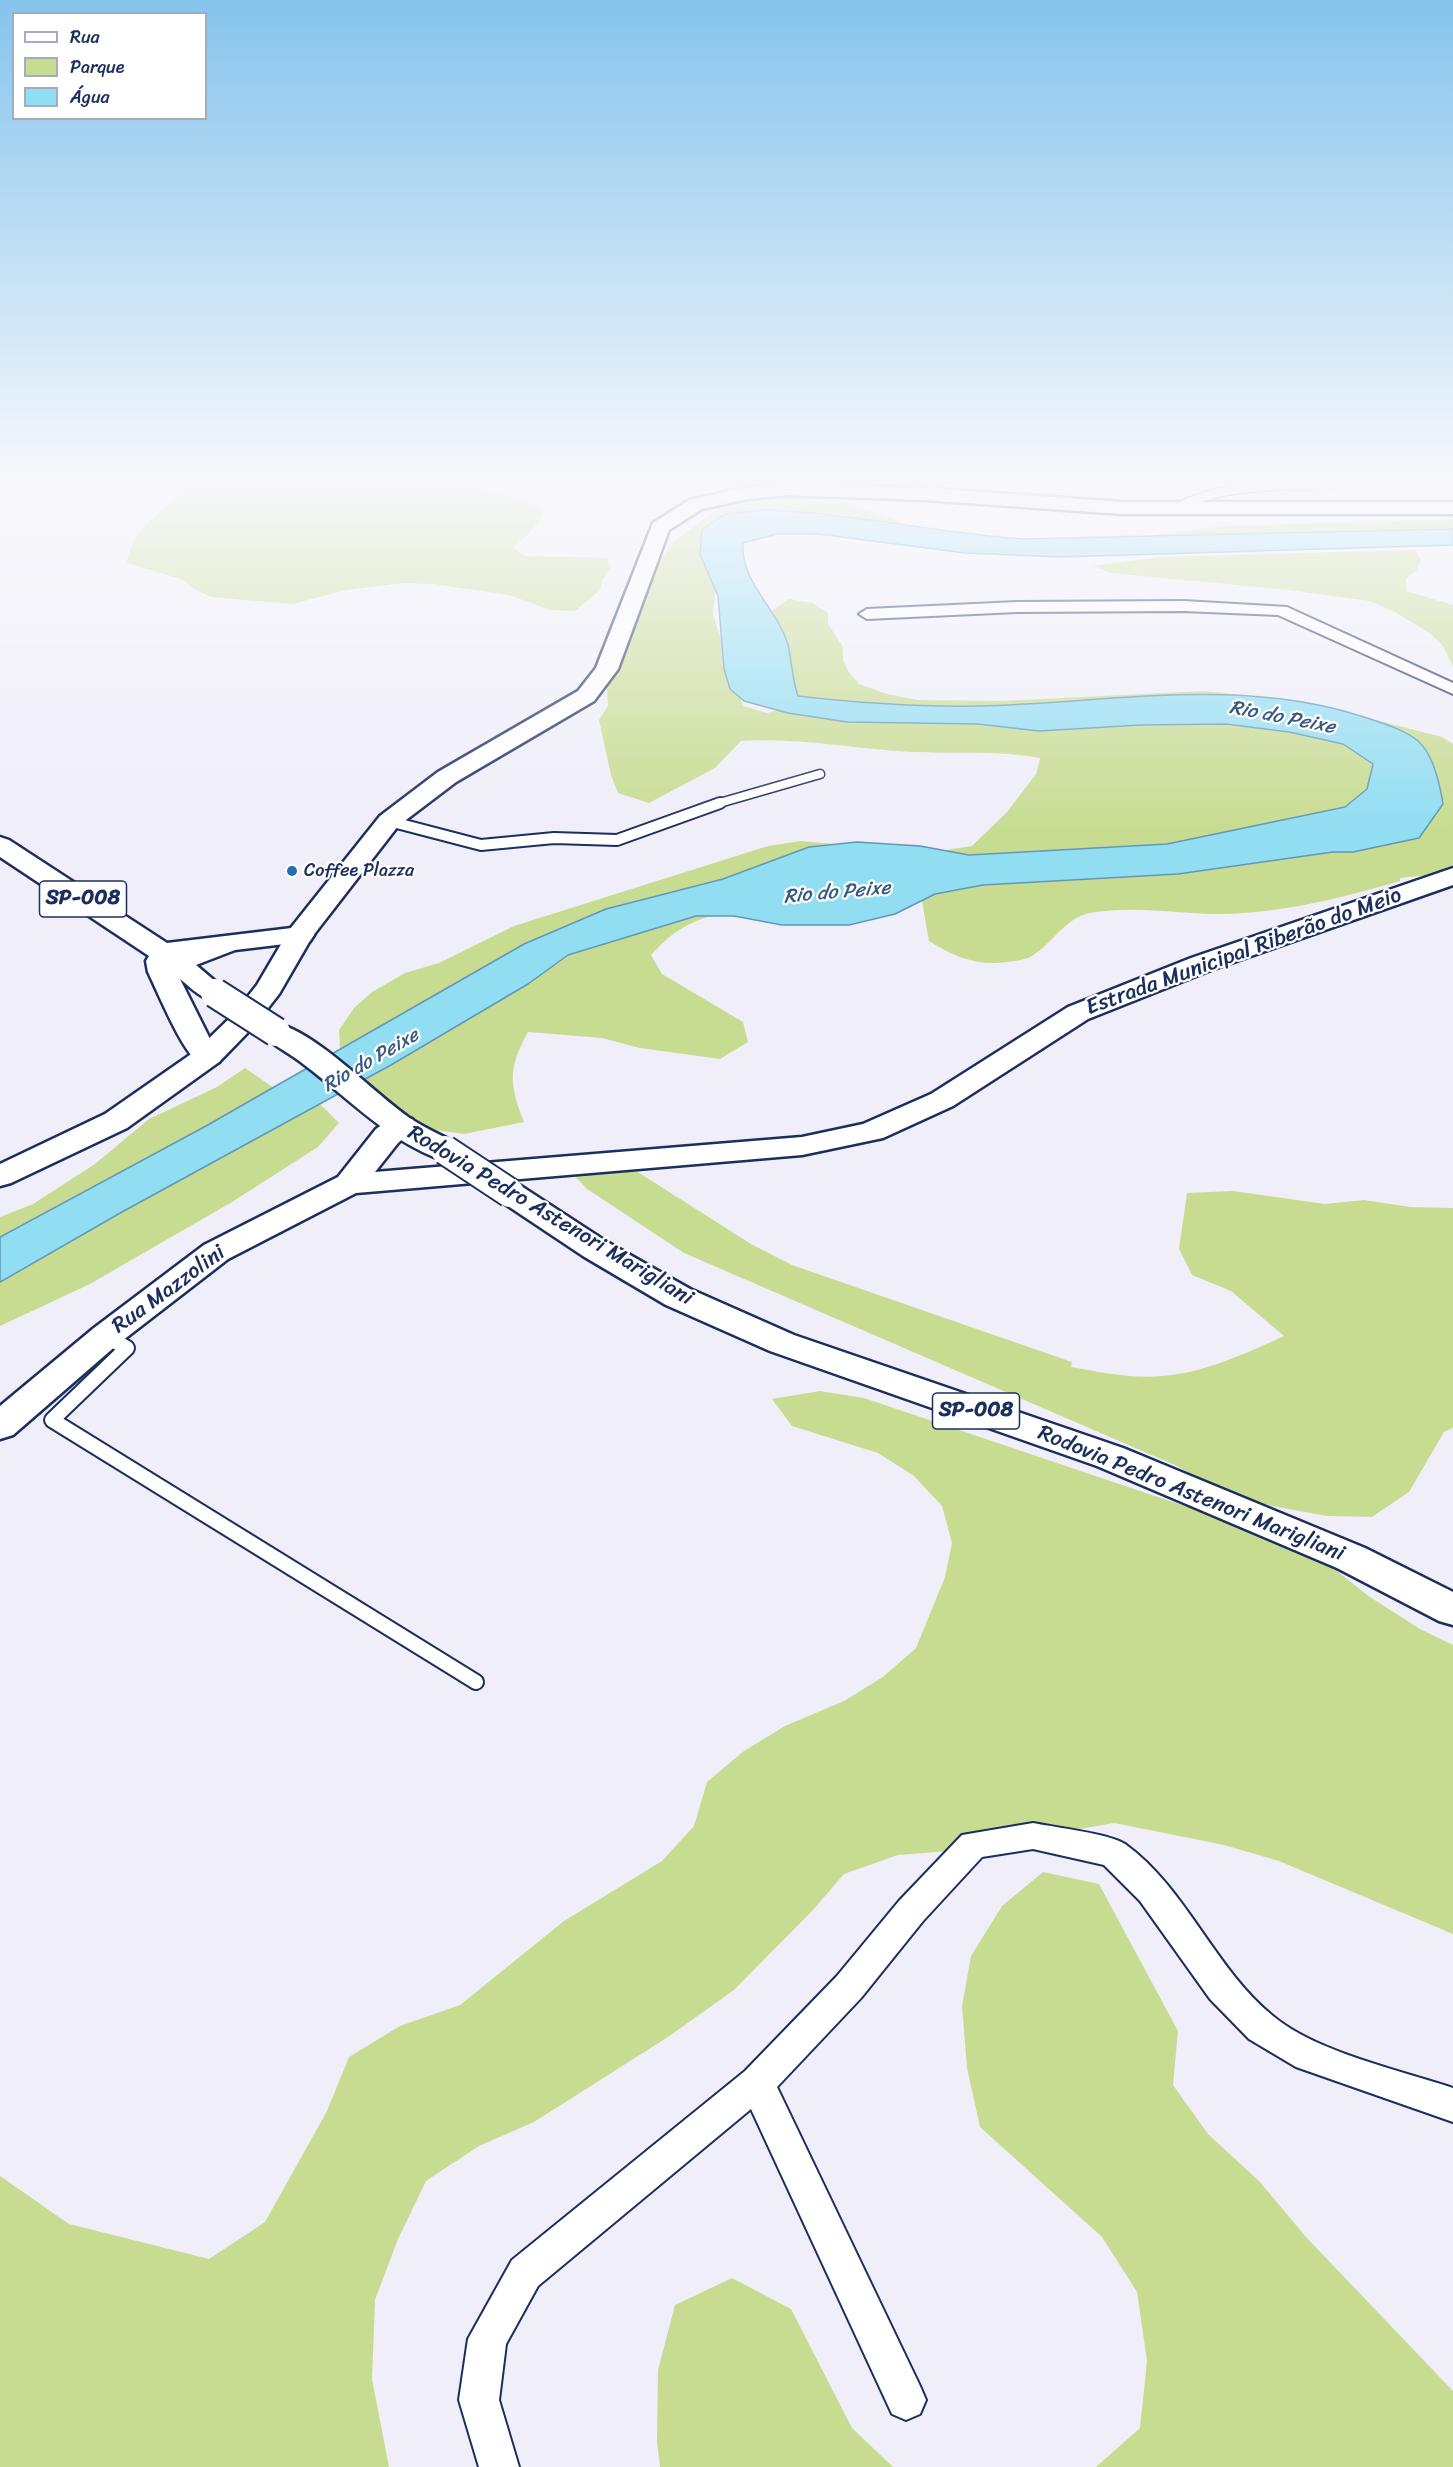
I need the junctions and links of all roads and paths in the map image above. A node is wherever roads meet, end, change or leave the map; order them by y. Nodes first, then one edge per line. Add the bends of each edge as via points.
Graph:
1 (633, 599) edge
2 (867, 614) dead end
3 (1453, 689) edge
4 (820, 774) dead end
5 (389, 821) junction
6 (0, 845) edge
7 (1453, 876) edge
8 (300, 935) junction
9 (173, 960) junction
10 (208, 1056) junction
11 (393, 1120) junction
12 (0, 1176) edge
13 (349, 1184) junction
14 (106, 1336) junction
15 (0, 1426) edge
16 (1453, 1610) edge
17 (476, 1682) dead end
18 (757, 2083) junction
19 (1453, 2105) edge
20 (906, 2400) dead end
21 (499, 2467) edge

1 - 5 street via 607,669 586,696 447,777
2 - 3 street via 1017,607 1281,610
4 - 5 lane via 730,799 617,840 554,838 481,845
5 - 8 street
6 - 9 street, Rodovia Pedro Astenori Marigliani / SP-008
7 - 13 street, Estrada Municipal Riberão do Meio via 1201,964 1078,1013 942,1100 873,1131 802,1146
8 - 9 street via 250,938
8 - 10 street via 269,988
9 - 10 street via 160,961 162,972 196,1041
9 - 11 street, Rodovia Pedro Astenori Marigliani / SP-008, bridge via 215,993 308,1053
10 - 12 street via 116,1121
11 - 13 street, Rua Mazzolini via 387,1136
11 - 16 street, Rodovia Pedro Astenori Marigliani / SP-008, bridge via 678,1298 782,1343 1110,1457 1351,1558
13 - 14 street, Rua Mazzolini via 216,1252
14 - 15 street, Rua Mazzolini
14 - 17 lane via 127,1348 52,1420
18 - 19 street via 849,1987 911,1911 973,1845 1033,1836 1113,1853 1152,1891 1222,1988 1261,2028 1308,2056
18 - 20 street
18 - 21 street via 525,2273 487,2339 484,2359 479,2400

